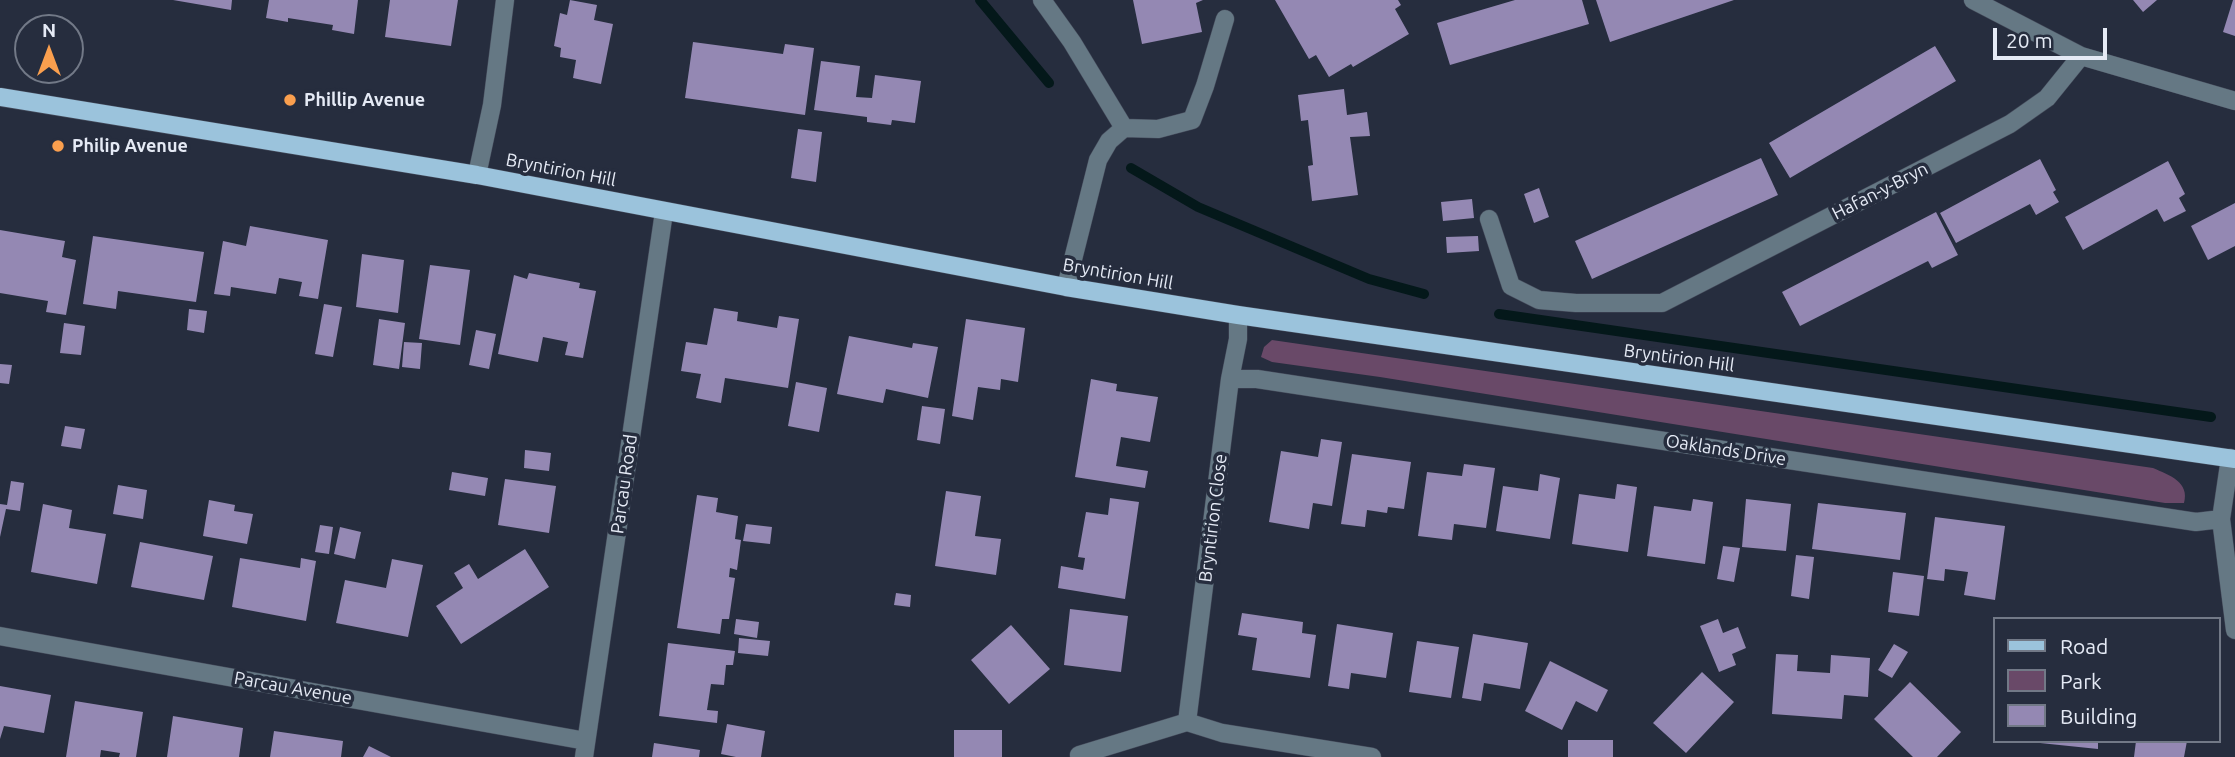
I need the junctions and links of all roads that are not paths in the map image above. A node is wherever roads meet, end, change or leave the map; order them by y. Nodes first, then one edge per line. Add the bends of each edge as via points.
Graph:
1 (505, 0) edge
2 (1042, 0) edge
3 (1973, 0) edge
4 (1225, 19) dead end
5 (2081, 56) junction
6 (0, 97) edge
7 (2235, 102) edge
8 (1125, 128) junction
9 (477, 175) junction
10 (664, 212) junction
11 (1489, 219) dead end
12 (1066, 287) junction
13 (1238, 315) junction
14 (1230, 379) junction
15 (2232, 459) edge
16 (2221, 519) junction
17 (2235, 630) edge
18 (0, 636) edge
19 (1187, 722) junction
20 (585, 749) edge
21 (1079, 755) dead end
22 (1372, 757) edge

1 - 9 street via 492,105
2 - 8 street
3 - 5 street
4 - 8 street via 1192,120 1158,129
5 - 7 street
5 - 11 street, Hafan-y-Bryn via 2047,98 2010,124 1662,303 1539,300 1511,286
6 - 9 main road, Bryntirion Hill
8 - 12 street via 1109,141 1098,160
9 - 10 main road, Bryntirion Hill
10 - 12 main road, Bryntirion Hill
10 - 20 street, Parcau Road
12 - 13 main road, Bryntirion Hill
13 - 14 street, Bryntirion Close
13 - 15 main road, Bryntirion Hill
14 - 16 street, Oaklands Drive via 1257,379 2196,522
14 - 19 street, Bryntirion Close
15 - 16 street
16 - 17 street
18 - 20 street, Parcau Avenue
19 - 21 street
19 - 22 street via 1222,733

